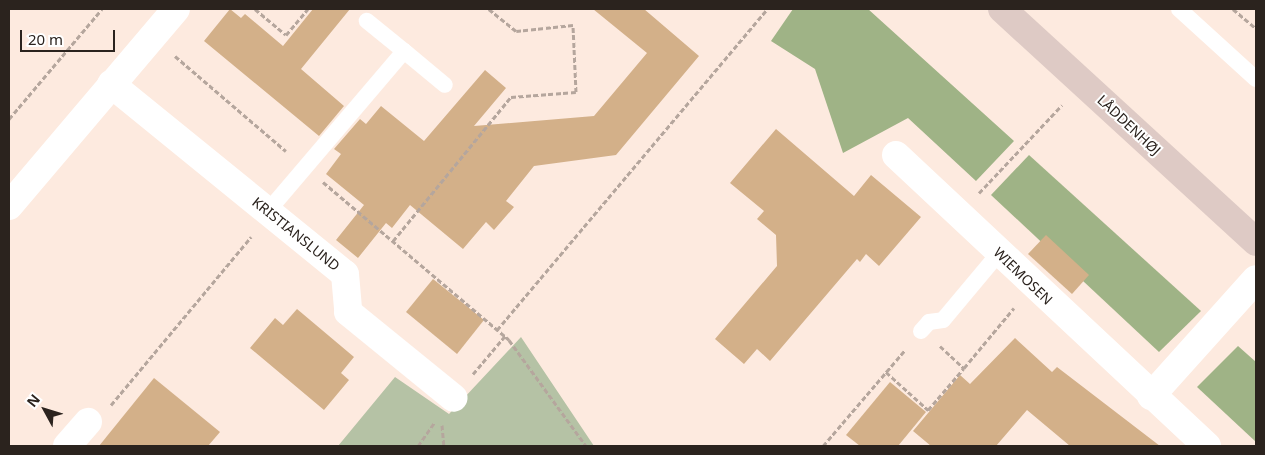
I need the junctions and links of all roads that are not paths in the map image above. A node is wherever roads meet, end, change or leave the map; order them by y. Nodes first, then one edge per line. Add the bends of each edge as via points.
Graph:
1 (176, 9) edge
2 (1002, 9) edge
3 (1179, 9) edge
4 (367, 21) dead end
5 (404, 51) junction
6 (1256, 79) edge
7 (111, 84) junction
8 (445, 85) dead end
9 (896, 156) dead end
10 (9, 206) edge
11 (268, 211) junction
12 (1256, 242) edge
13 (999, 252) junction
14 (1256, 279) edge
15 (921, 331) road end
16 (1151, 396) junction
17 (454, 398) dead end
18 (88, 422) road end
19 (69, 446) edge
20 (1207, 446) edge

1 - 7 street
2 - 12 street, LÅDDENHØJ
3 - 6 lane
4 - 5 lane
5 - 8 lane
5 - 11 lane
7 - 10 street
7 - 11 street, KRISTIANSLUND
9 - 13 street, WIEMOSEN
11 - 17 street, KRISTIANSLUND via 345,274 348,312
13 - 15 lane via 944,320 929,322
13 - 16 street, WIEMOSEN
14 - 16 street
16 - 20 street, WIEMOSEN
18 - 19 street

